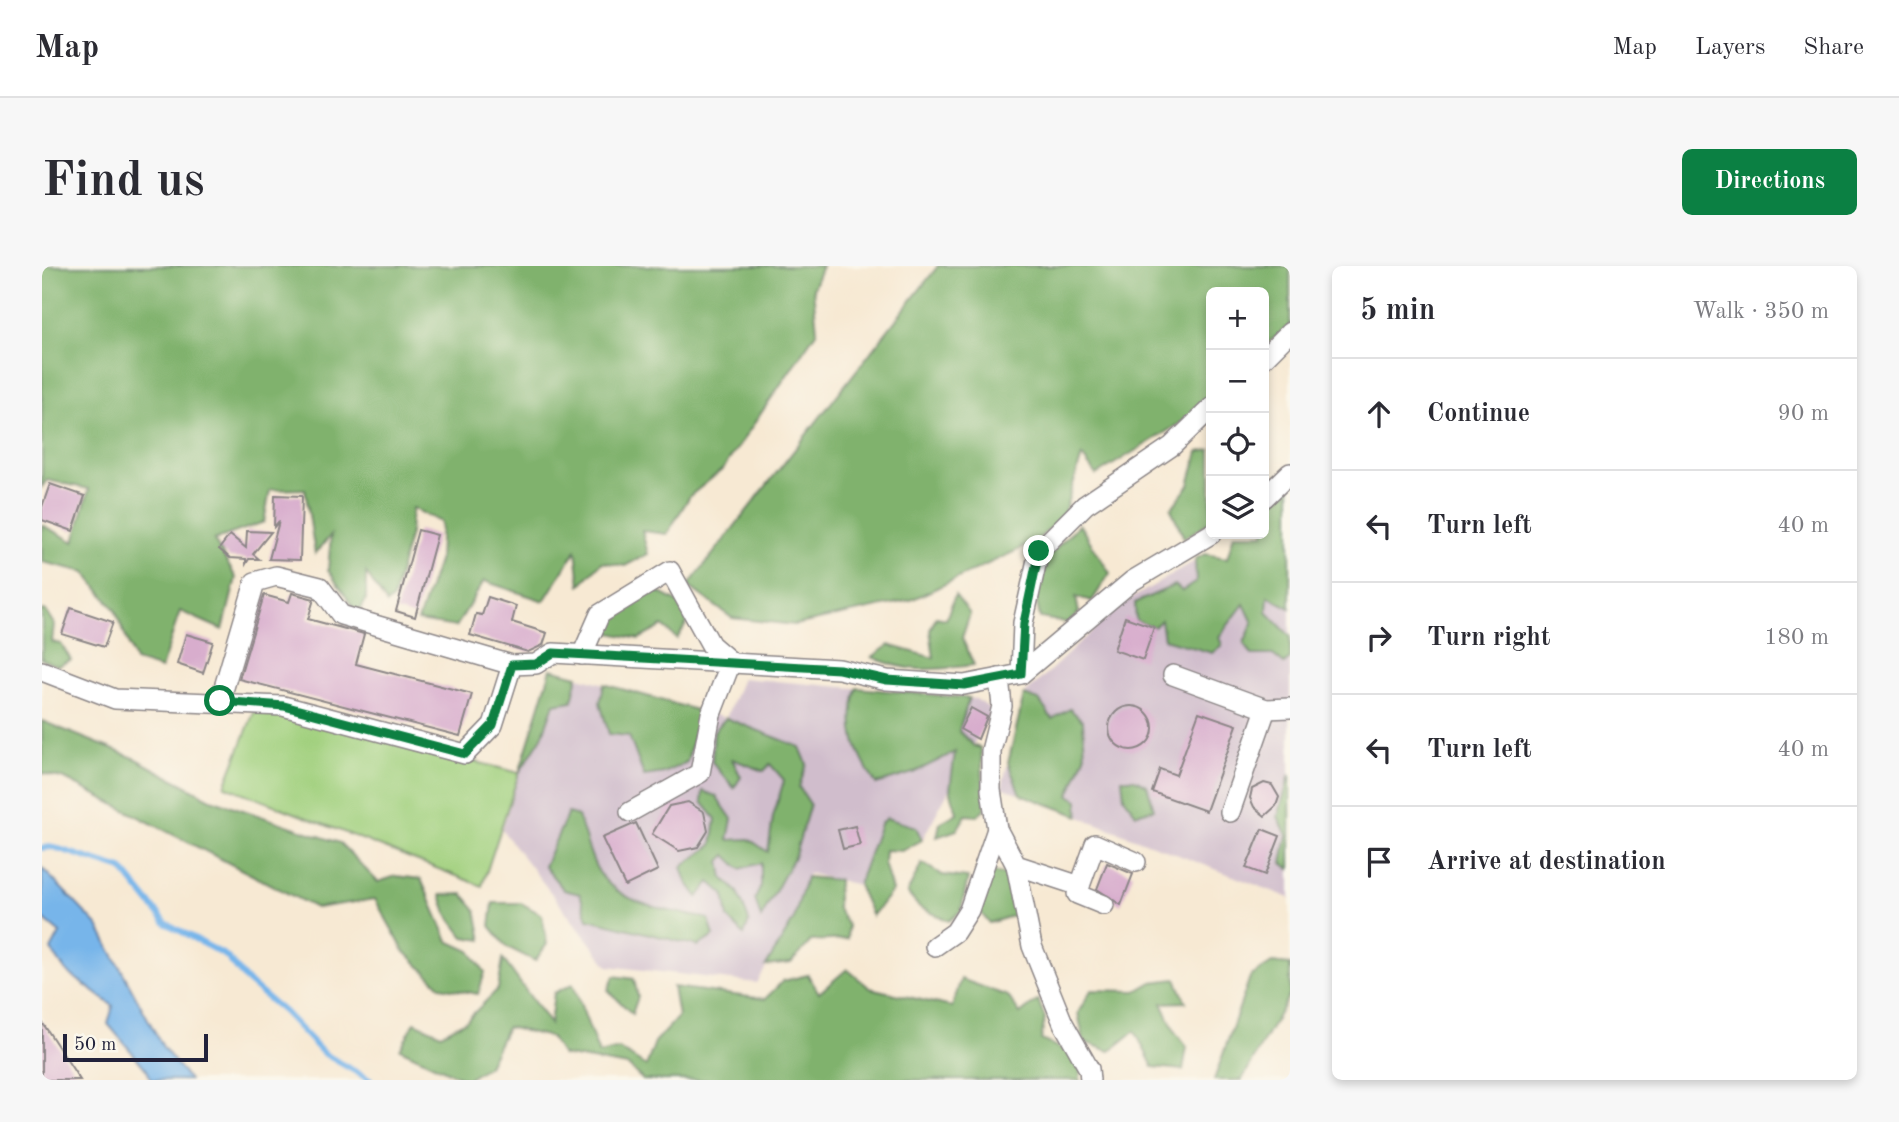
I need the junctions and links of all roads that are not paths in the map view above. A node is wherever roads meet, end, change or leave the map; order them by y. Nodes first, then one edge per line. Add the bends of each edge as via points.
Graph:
1 (1290, 332) edge
2 (1269, 353) edge
3 (1206, 413) edge
4 (1290, 473) edge
5 (1269, 493) edge
6 (1206, 537) edge
7 (582, 655) junction
8 (732, 662) junction
9 (512, 665) junction
10 (42, 671) edge
11 (1021, 674) junction
12 (1173, 675) dead end
13 (999, 678) junction
14 (220, 701) junction
15 (1290, 708) edge
16 (1266, 709) junction
17 (1230, 811) dead end
18 (630, 812) dead end
19 (997, 829) junction
20 (1136, 862) dead end
21 (1017, 865) junction
22 (1080, 886) junction
23 (1104, 905) dead end
24 (935, 946) dead end
25 (1090, 1080) edge

1 - 2 lane
3 - 11 lane via 1172,446 1085,505 1039,551 1024,623
4 - 5 lane
6 - 11 lane via 1132,581
7 - 8 lane
7 - 8 lane via 600,614 670,571 711,645
7 - 9 lane via 553,653 536,664
8 - 13 lane via 839,669 887,680 964,685
8 - 18 lane via 711,714 699,773
9 - 14 lane via 493,725 465,754 284,706
9 - 14 lane via 341,615 320,587 276,576 255,582
10 - 14 lane via 115,699
11 - 13 lane
12 - 16 lane
13 - 19 lane via 1002,706 991,751
15 - 16 lane
16 - 17 lane
19 - 21 lane
19 - 24 lane via 969,910 955,933
20 - 22 lane via 1095,844
21 - 22 lane
21 - 25 lane via 1032,946
22 - 23 lane via 1077,894

